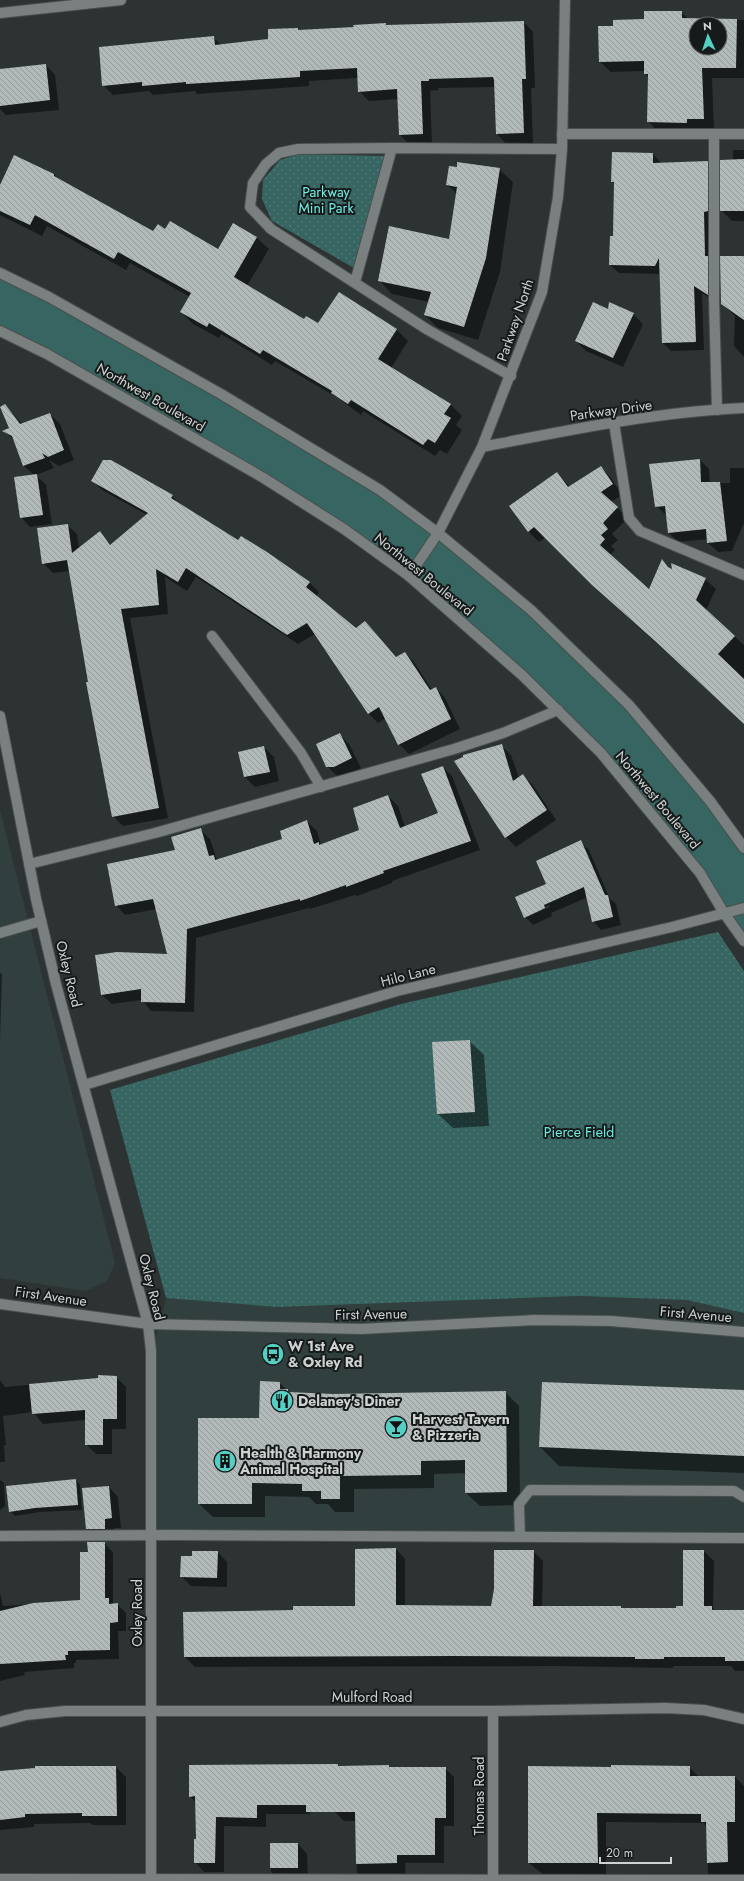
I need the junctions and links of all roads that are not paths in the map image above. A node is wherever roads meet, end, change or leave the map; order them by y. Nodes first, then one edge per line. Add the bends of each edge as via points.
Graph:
1 (121, 0) edge
2 (565, 0) edge
3 (0, 13) edge
4 (562, 134) junction
5 (714, 134) junction
6 (744, 134) edge
7 (392, 148) junction
8 (562, 149) junction
9 (0, 273) edge
10 (355, 282) junction
11 (0, 331) edge
12 (511, 376) junction
13 (744, 408) edge
14 (717, 410) junction
15 (614, 423) junction
16 (482, 447) junction
17 (438, 533) junction
18 (744, 575) edge
19 (409, 576) junction
20 (212, 636) dead end
21 (558, 710) junction
22 (0, 722) edge
23 (321, 787) junction
24 (744, 848) edge
25 (29, 864) junction
26 (744, 908) edge
27 (724, 913) junction
28 (41, 921) junction
29 (0, 933) edge
30 (744, 941) edge
31 (84, 1086) junction
32 (0, 1304) edge
33 (148, 1324) junction
34 (744, 1332) edge
35 (744, 1497) edge
36 (151, 1535) junction
37 (0, 1536) edge
38 (520, 1537) junction
39 (744, 1538) edge
40 (151, 1710) junction
41 (493, 1711) junction
42 (744, 1719) edge
43 (0, 1722) edge
44 (0, 1879) edge
45 (151, 1880) edge
46 (319, 1880) edge
47 (494, 1880) edge
48 (660, 1880) edge
49 (744, 1880) edge

1 - 3 street
2 - 4 street, Parkway North
4 - 5 street
4 - 8 street, Parkway North
5 - 6 street
5 - 14 street
7 - 8 street
7 - 10 street
7 - 10 street via 298,149 280,153 266,164 253,183 250,207 271,229
8 - 12 street, Parkway North via 558,197 542,292
9 - 17 street via 49,297 221,394 380,490
10 - 12 street via 428,330
11 - 19 street, Northwest Boulevard via 47,354 262,477 344,529
12 - 16 street, Parkway North
13 - 14 street, Parkway Drive
14 - 15 street, Parkway Drive
15 - 16 street, Parkway Drive
15 - 18 street via 629,518 640,531
16 - 17 street, Parkway North
17 - 19 street, Parkway North
17 - 24 street via 531,610 629,705 710,801
19 - 21 street, Northwest Boulevard
20 - 23 street via 302,752
21 - 23 street via 503,733 454,749
21 - 27 street, Northwest Boulevard via 601,753 700,873
22 - 25 street, Oxley Road
23 - 25 street via 156,833
25 - 28 street, Oxley Road
26 - 27 street, Hilo Lane
27 - 30 street, Northwest Boulevard
27 - 31 street, Hilo Lane via 397,991
28 - 29 street
28 - 31 street, Oxley Road
31 - 33 street, Oxley Road
32 - 33 street, First Avenue
33 - 34 street, First Avenue via 362,1329 535,1320 611,1321
33 - 36 street, Oxley Road via 151,1351
35 - 38 street via 734,1491 530,1490 519,1504
36 - 37 street
36 - 38 street
36 - 40 street, Oxley Road
38 - 39 street
40 - 41 street, Mulford Road
40 - 43 street, Mulford Road via 65,1711 26,1715
40 - 45 street, Oxley Road
41 - 42 street, Mulford Road via 665,1708 704,1710
41 - 47 street, Thomas Road
44 - 45 street
45 - 46 street
46 - 47 street
47 - 48 street
48 - 49 street

